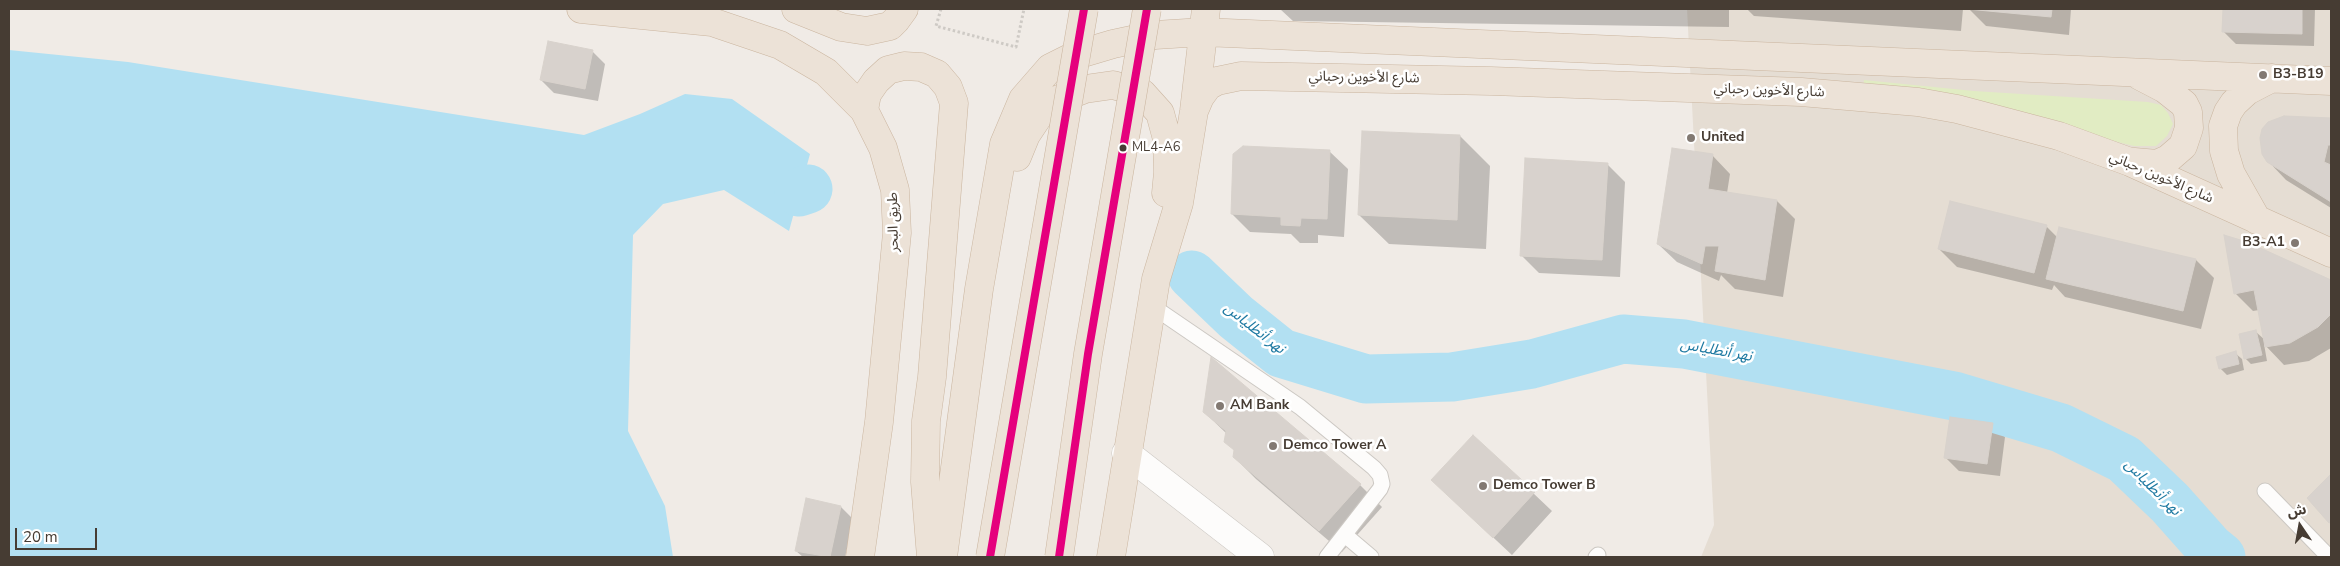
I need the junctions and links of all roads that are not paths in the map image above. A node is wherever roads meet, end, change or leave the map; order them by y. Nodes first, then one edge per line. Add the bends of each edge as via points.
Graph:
1 (581, 9) edge
2 (796, 9) edge
3 (904, 9) edge
4 (1084, 9) edge
5 (1147, 9) edge
6 (612, 11) edge
7 (1205, 20) edge
8 (2133, 73) junction
9 (2272, 78) junction
10 (2331, 81) edge
11 (864, 110) junction
12 (1194, 111) junction
13 (2130, 162) junction
14 (2257, 220) junction
15 (2331, 253) edge
16 (1156, 279) junction
17 (979, 288) junction
18 (1152, 306) junction
19 (1126, 453) junction
20 (2264, 491) dead end
21 (1345, 535) junction
22 (860, 557) edge
23 (931, 557) edge
24 (943, 557) edge
25 (990, 557) edge
26 (1059, 557) edge
27 (1111, 557) edge
28 (1260, 557) edge
29 (1327, 557) edge
30 (1371, 557) edge
31 (2328, 557) edge

1 - 6 highway, طريق البحر
2 - 3 highway via 840,27 867,31 890,26
4 - 25 highway, bridge
5 - 26 highway, bridge via 1088,354
6 - 11 highway, طريق البحر via 712,22 780,45 826,72
7 - 8 highway
7 - 12 highway
7 - 17 highway via 1076,55 1050,68 1023,98 1004,144
8 - 9 highway
8 - 13 highway via 2160,86 2184,104 2190,122 2183,146 2176,154 2157,164
9 - 10 highway
9 - 14 highway via 2247,91 2234,103 2223,126 2224,151 2229,167
11 - 22 highway, طريق البحر via 883,148 895,190 897,233 879,422
11 - 23 highway via 867,94 876,81 888,70 904,66 921,67 936,74 948,87 954,103 926,421 925,482
12 - 13 highway, شارع الأخوين رحباني via 1208,86 1217,80 1241,76 1492,81 1829,94 1956,109 2059,136
12 - 16 highway via 1180,203
13 - 14 highway, شارع الأخوين رحباني
14 - 15 highway, شارع الأخوين رحباني
16 - 17 highway via 1168,172 1168,139 1160,113 1142,93 1113,85 1085,89 1059,99 1042,111 1026,135 1014,163
16 - 18 highway
17 - 24 highway
18 - 19 highway
18 - 21 lane via 1300,407 1374,468 1382,480 1380,489
19 - 27 highway
19 - 28 street
20 - 31 lane
21 - 29 lane
21 - 30 lane

